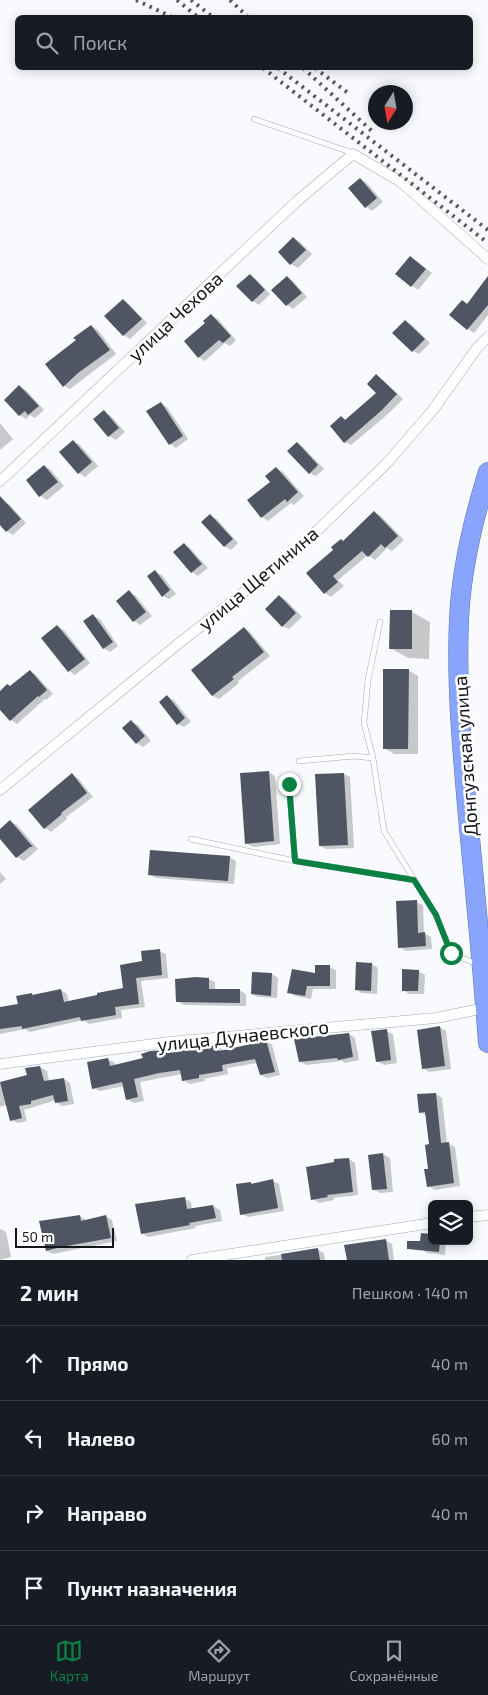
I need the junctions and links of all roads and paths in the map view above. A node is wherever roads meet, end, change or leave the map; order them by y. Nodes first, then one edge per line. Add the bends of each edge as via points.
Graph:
1 (254, 119) dead end
2 (353, 154) junction
3 (488, 259) edge
4 (488, 337) edge
5 (488, 472) edge
6 (0, 481) edge
7 (380, 622) dead end
8 (373, 758) junction
9 (299, 761) dead end
10 (289, 784) dead end
11 (0, 790) edge
12 (191, 839) dead end
13 (295, 861) junction
14 (414, 880) junction
15 (485, 963) edge
16 (485, 1008) junction
17 (488, 1043) edge
18 (0, 1064) edge
19 (488, 1215) edge
20 (473, 1217) edge
21 (428, 1223) edge
22 (192, 1260) edge

1 - 2 lane
2 - 3 street via 401,182
2 - 6 street, улица Чехова via 296,202
4 - 11 street, улица Щетинина via 433,410 387,463 295,552
5 - 15 highway, Донгузская улица via 475,512 466,560 459,619 458,675 464,769
7 - 8 lane via 368,680 364,723
8 - 9 lane via 354,756
8 - 14 lane via 384,831
10 - 13 lane
12 - 13 lane
13 - 14 lane
14 - 15 lane via 436,915 451,953
15 - 16 highway, Донгузская улица
16 - 17 highway, Донгузская улица
16 - 18 street, улица Дунаевского via 436,1018 169,1042
19 - 20 street
21 - 22 street

